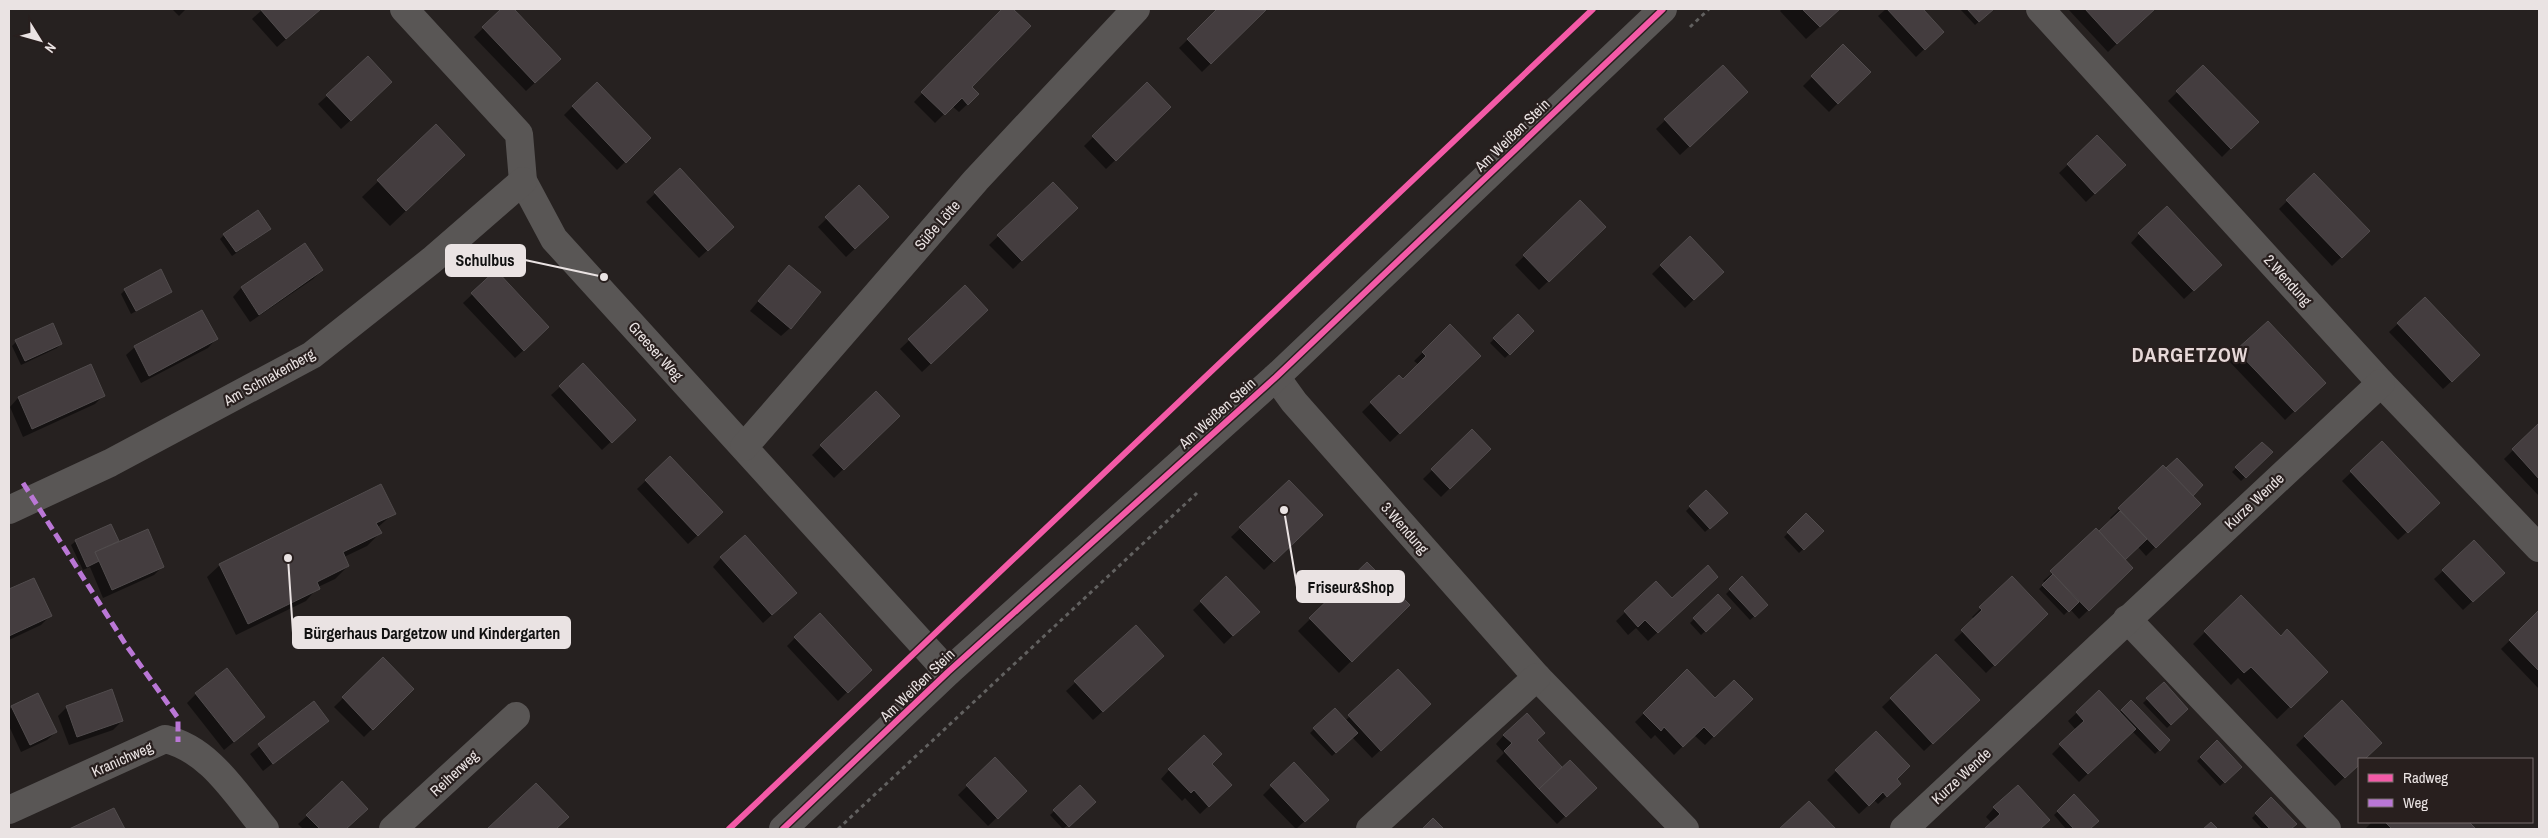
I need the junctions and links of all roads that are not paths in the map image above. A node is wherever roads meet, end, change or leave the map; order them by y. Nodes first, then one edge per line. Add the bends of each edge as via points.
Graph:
1 (404, 9) edge
2 (1136, 9) edge
3 (1663, 9) edge
4 (2040, 9) edge
5 (523, 181) junction
6 (1276, 377) junction
7 (2381, 383) junction
8 (744, 447) junction
9 (9, 510) edge
10 (2539, 548) edge
11 (2127, 619) junction
12 (948, 672) junction
13 (1537, 677) junction
14 (516, 716) dead end
15 (9, 810) edge
16 (265, 829) edge
17 (393, 829) edge
18 (783, 829) edge
19 (1370, 829) edge
20 (1685, 829) edge
21 (1904, 829) edge
22 (2327, 829) edge

1 - 5 street, Greeser Weg via 518,134
2 - 8 street, Süße Lötte via 976,180
3 - 6 street, Am Weißen Stein
4 - 7 street, 2.Wendung
5 - 8 street, Greeser Weg via 554,239
5 - 9 street, Am Schnakenberg via 432,260 312,355 110,463
6 - 12 street, Am Weißen Stein
6 - 13 street, 3.Wendung via 1294,402
7 - 10 street, 2.Wendung
7 - 11 street, Kurze Wende
8 - 12 street, Greeser Weg
11 - 21 street, Kurze Wende
11 - 22 street
12 - 18 street, Am Weißen Stein
13 - 19 street
13 - 20 street, 3.Wendung
14 - 17 street, Reiherweg
15 - 16 street, Kranichweg via 166,739 178,742 209,762

